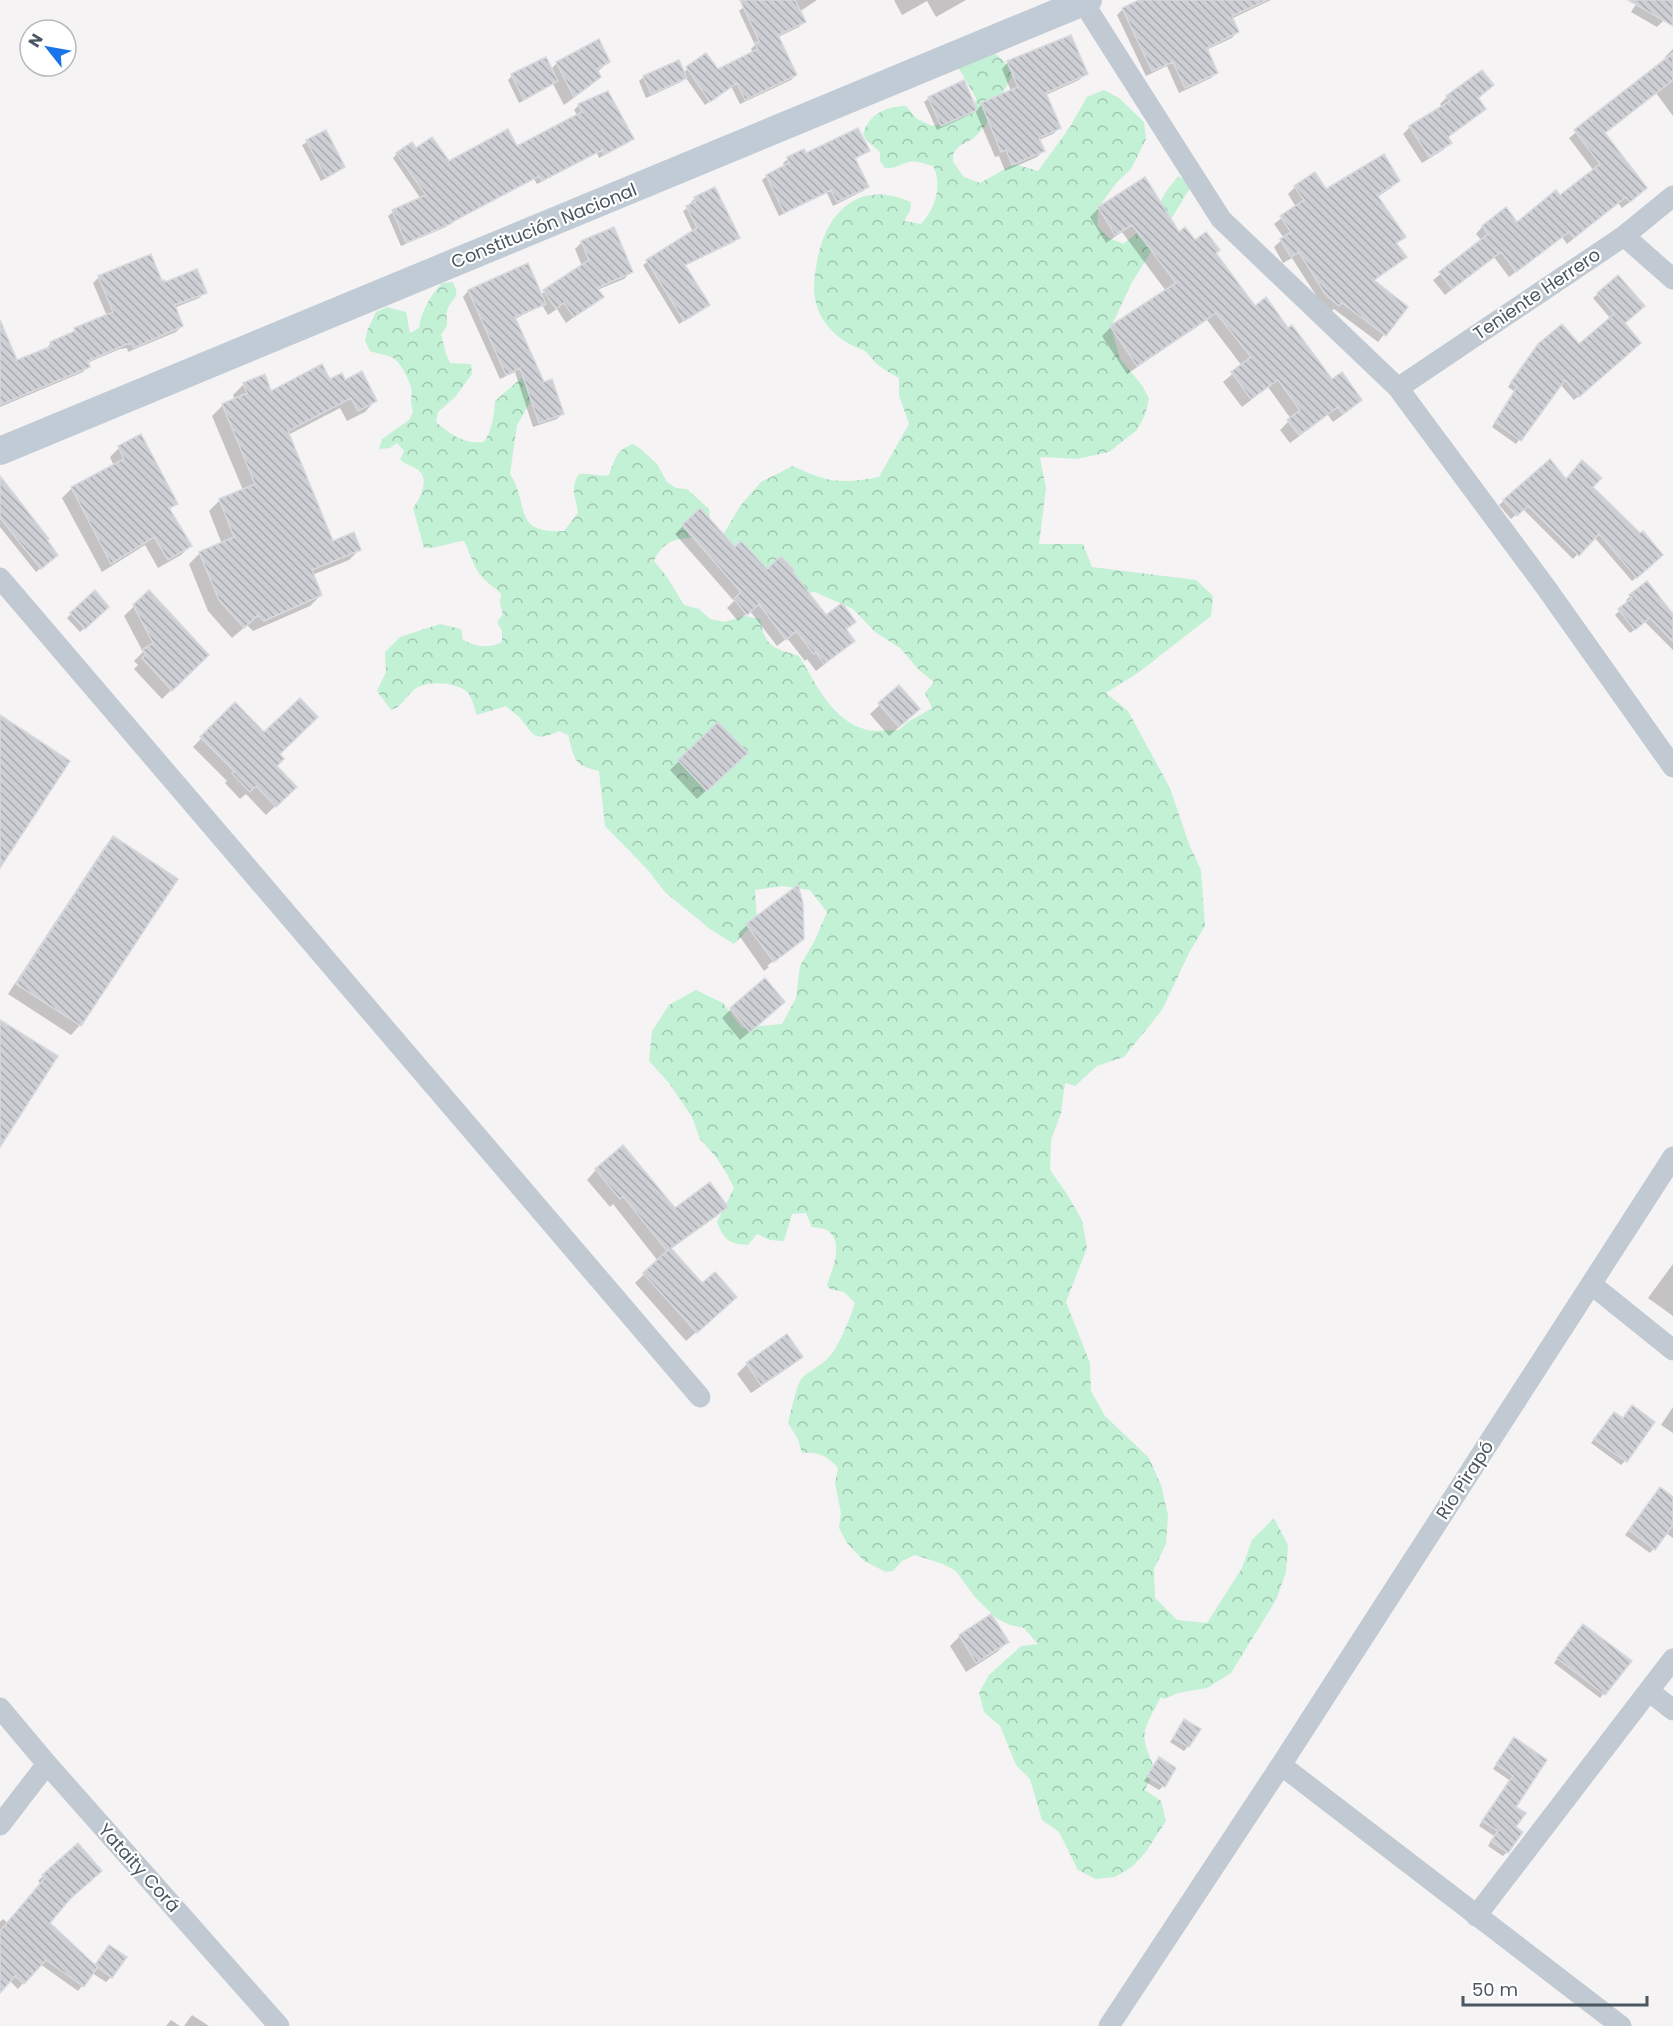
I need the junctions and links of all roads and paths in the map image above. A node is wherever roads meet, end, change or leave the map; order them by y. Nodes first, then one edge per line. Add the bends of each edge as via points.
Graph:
1 (1085, 1) edge
2 (1673, 196) edge
3 (1624, 236) junction
4 (1673, 279) edge
5 (1398, 388) junction
6 (0, 451) edge
7 (0, 578) edge
8 (1673, 767) edge
9 (1673, 1157) edge
10 (1591, 1284) junction
11 (1673, 1350) edge
12 (700, 1397) dead end
13 (1673, 1659) edge
14 (1648, 1691) junction
15 (0, 1708) edge
16 (1673, 1710) edge
17 (47, 1764) junction
18 (1281, 1765) junction
19 (0, 1826) edge
20 (1476, 1916) junction
21 (279, 2026) edge
22 (1109, 2026) edge
23 (1621, 2026) edge

1 - 5 street via 1221,219
1 - 6 street, Constitución Nacional
2 - 3 street, Teniente Herrero
3 - 4 street
3 - 5 street, Teniente Herrero
5 - 8 street
7 - 12 street
9 - 10 street, Río Pirapó
10 - 11 street
10 - 18 street, Río Pirapó
13 - 14 street
14 - 16 street
14 - 20 street
15 - 17 street, Yataity Corá
17 - 19 street
17 - 21 street, Yataity Corá
18 - 20 street
18 - 22 street, Río Pirapó
20 - 23 street

